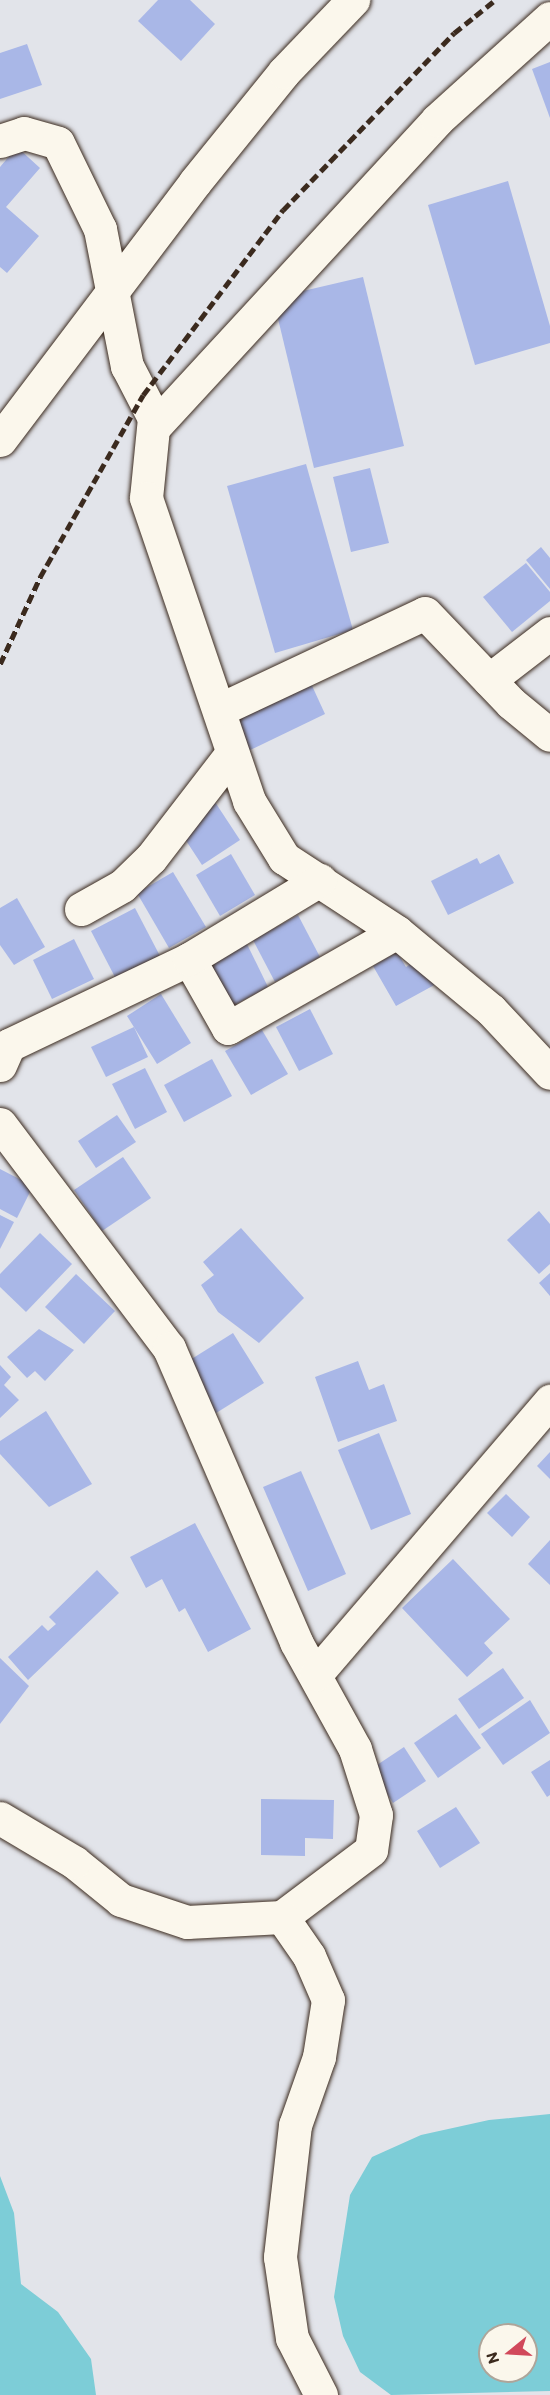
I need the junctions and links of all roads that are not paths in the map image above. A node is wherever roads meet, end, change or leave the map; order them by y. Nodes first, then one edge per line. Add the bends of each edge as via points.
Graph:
1 (353, 0) edge
2 (550, 18) edge
3 (0, 141) edge
4 (114, 294) junction
5 (154, 427) junction
6 (0, 440) edge
7 (550, 633) edge
8 (489, 680) junction
9 (221, 709) junction
10 (550, 735) edge
11 (231, 754) junction
12 (320, 880) junction
13 (81, 909) dead end
14 (397, 932) junction
15 (189, 959) junction
16 (0, 1065) edge
17 (550, 1073) edge
18 (0, 1124) edge
19 (550, 1401) edge
20 (316, 1674) junction
21 (0, 1818) edge
22 (282, 1917) junction
23 (321, 2395) edge

1 - 4 street via 284,72
2 - 5 street via 437,120
3 - 4 street via 24,133 58,143 100,229
4 - 5 street via 127,366
4 - 6 street
5 - 9 street via 146,498
7 - 8 street
8 - 9 street via 425,613
8 - 10 street
9 - 11 street
11 - 12 street via 249,801 284,858
11 - 13 street via 151,858 122,886
12 - 14 street
12 - 15 street
14 - 15 street via 228,1028
14 - 17 street via 491,1010
15 - 16 street via 9,1045
18 - 20 street via 169,1348 296,1642
19 - 20 street
20 - 22 street via 355,1749 376,1815 370,1850
21 - 22 street via 74,1862 121,1900 187,1922
22 - 23 street via 328,2000 320,2057 295,2125 280,2257 292,2338

